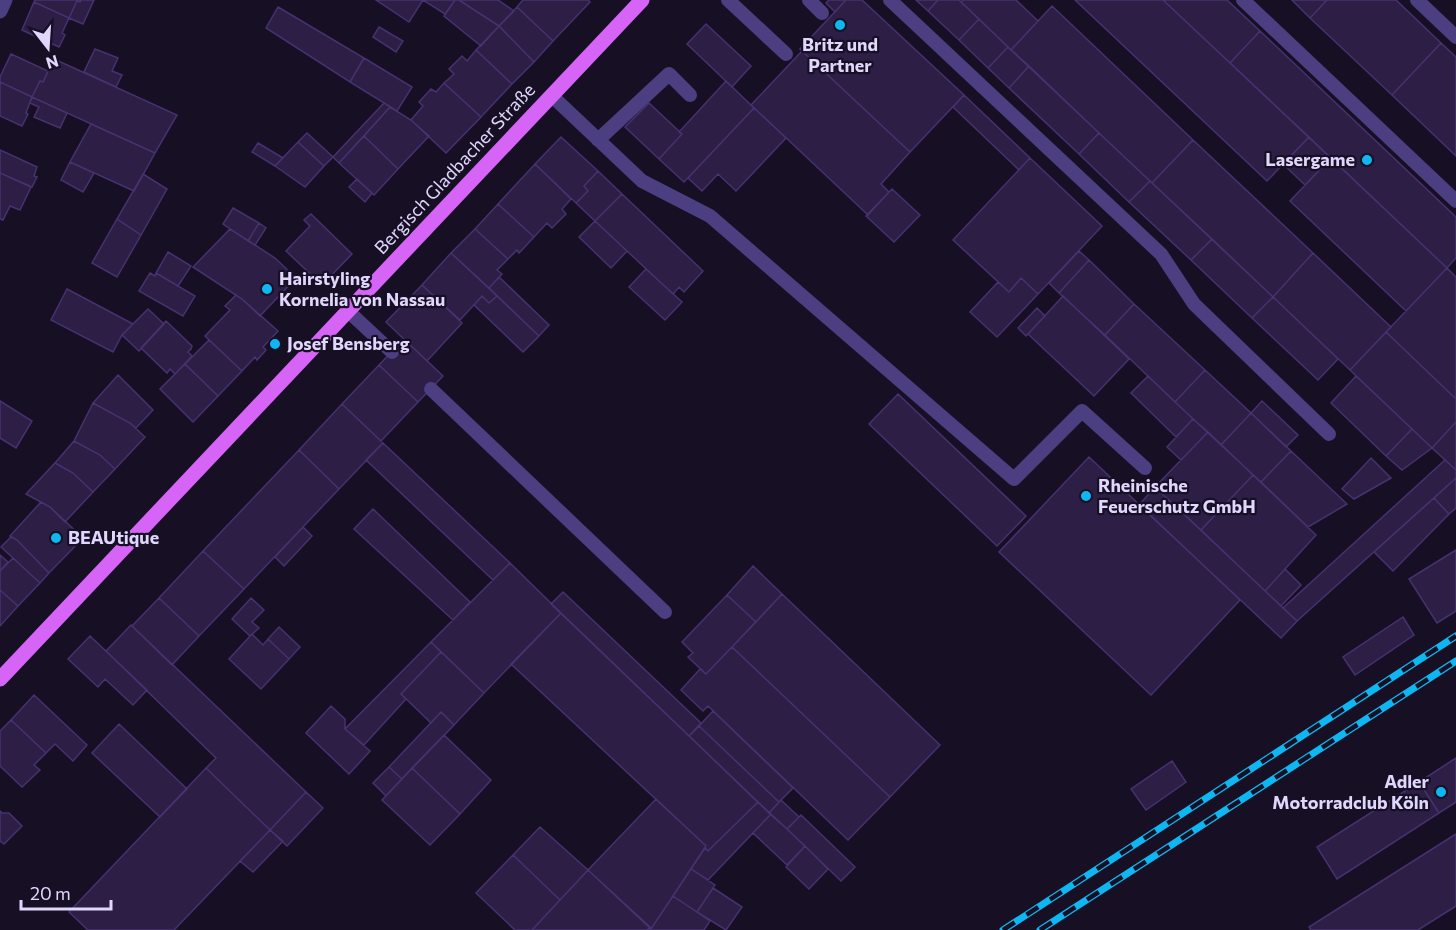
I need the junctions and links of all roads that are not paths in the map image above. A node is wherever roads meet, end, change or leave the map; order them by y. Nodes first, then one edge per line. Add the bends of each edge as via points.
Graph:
1 (5, 0) edge
2 (642, 0) edge
3 (728, 0) edge
4 (809, 0) edge
5 (890, 0) edge
6 (1243, 0) edge
7 (1417, 0) edge
8 (0, 11) edge
9 (822, 13) dead end
10 (1456, 36) edge
11 (786, 54) dead end
12 (690, 95) dead end
13 (552, 96) junction
14 (598, 140) junction
15 (1456, 201) edge
16 (348, 311) junction
17 (392, 352) dead end
18 (431, 389) dead end
19 (1329, 434) dead end
20 (1145, 468) dead end
21 (666, 612) dead end
22 (0, 679) edge

1 - 8 street
2 - 13 main road, Bergisch Gladbacher Straße
3 - 11 lane
4 - 9 lane
5 - 19 lane via 1161,254 1194,304
6 - 15 lane
7 - 10 lane
12 - 14 lane via 669,74
13 - 14 lane
13 - 16 main road, Bergisch Gladbacher Straße
14 - 20 lane via 642,181 710,216 1014,479 1082,411
16 - 17 lane
16 - 22 main road, Bergisch Gladbacher Straße
18 - 21 lane

